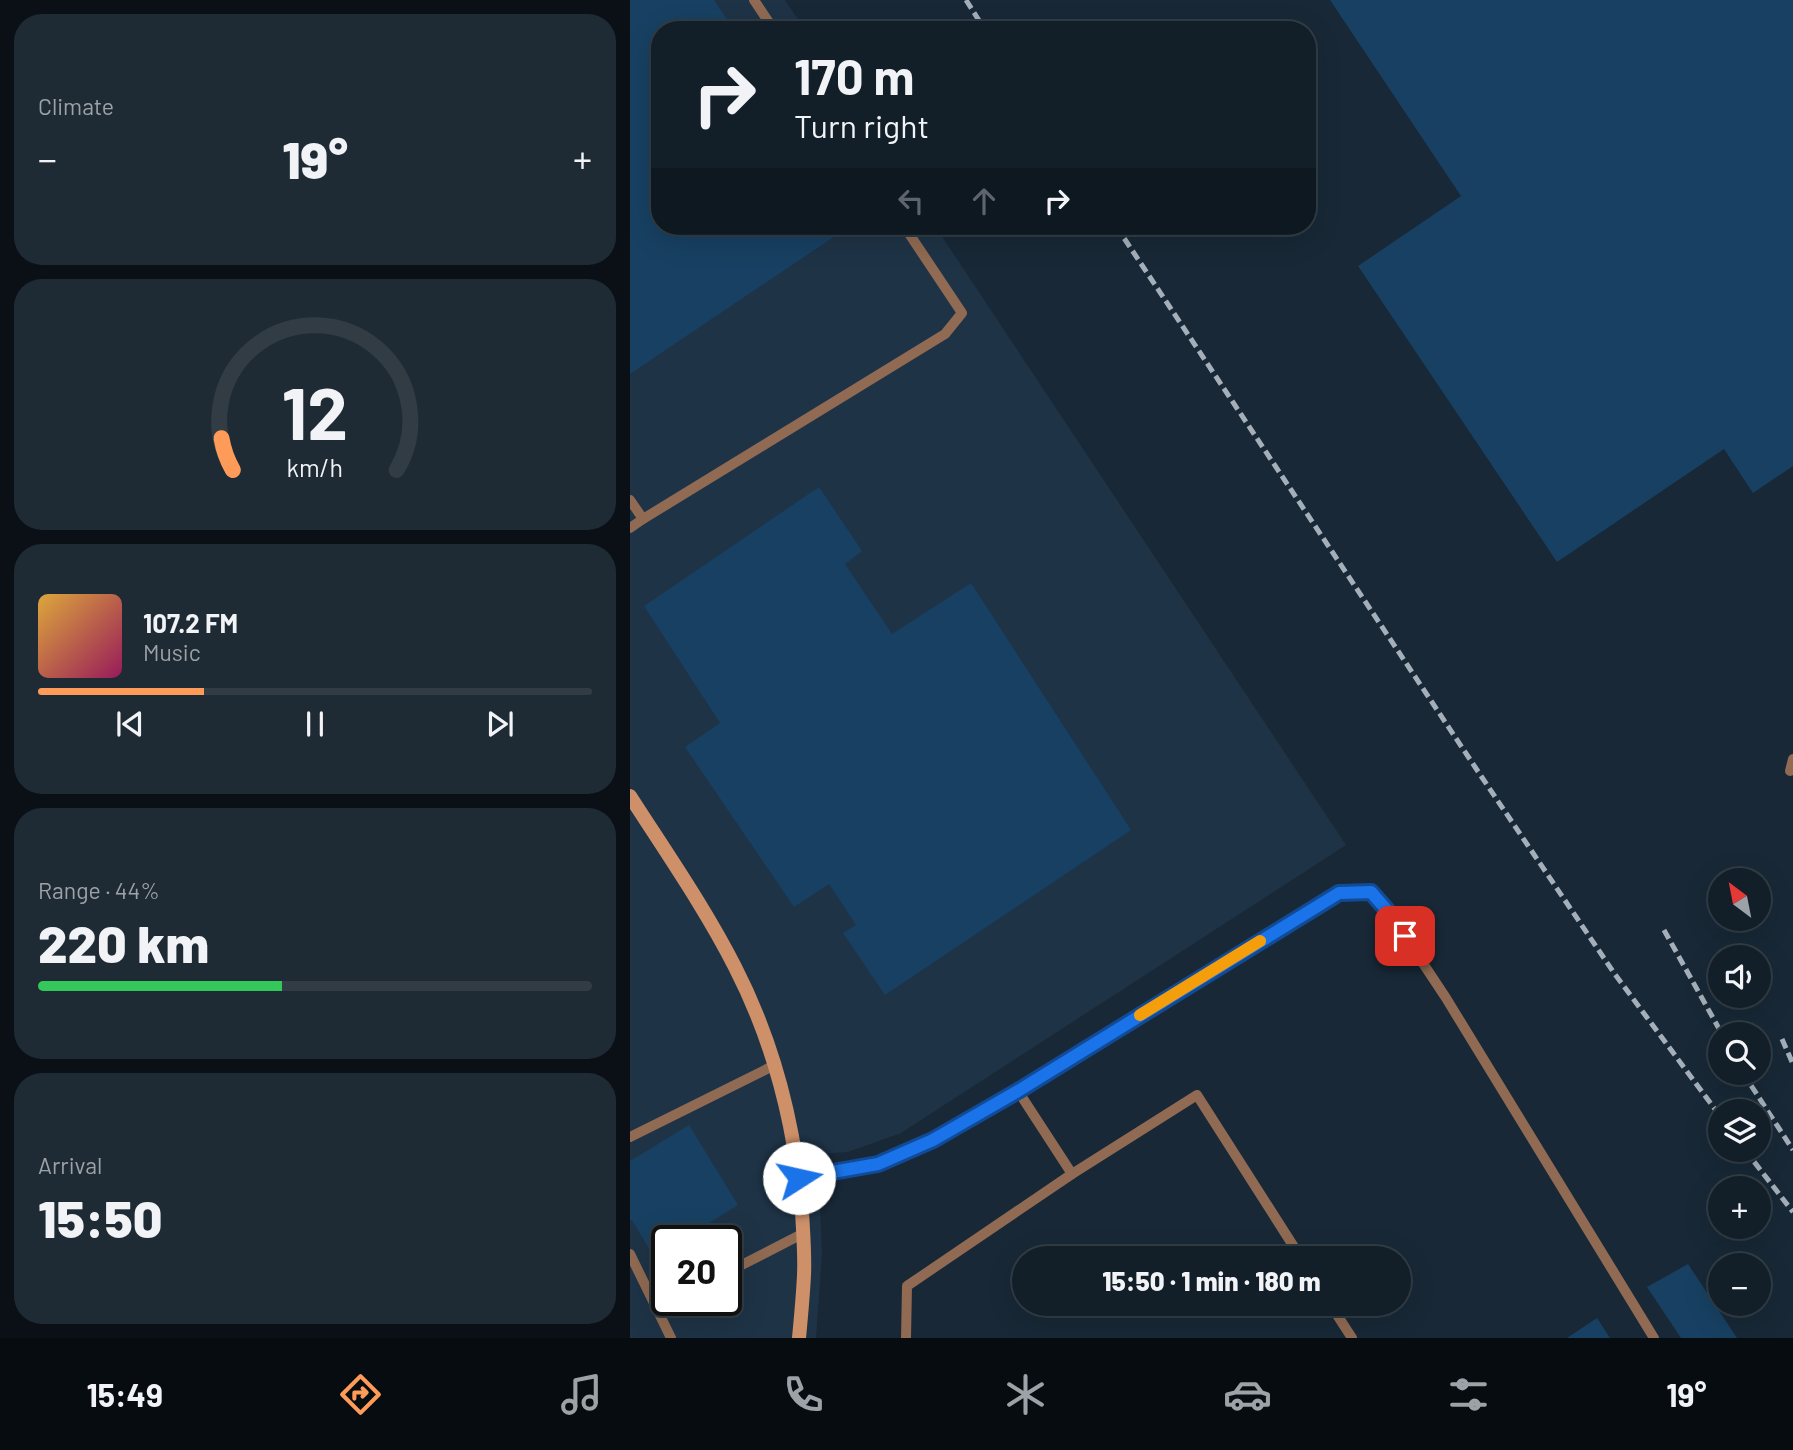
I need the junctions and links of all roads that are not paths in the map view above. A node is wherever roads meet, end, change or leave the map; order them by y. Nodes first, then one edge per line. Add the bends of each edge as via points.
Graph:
1 (754, 0) edge
2 (768, 21) edge
3 (910, 235) edge
4 (630, 500) edge
5 (643, 519) junction
6 (630, 528) edge
7 (1793, 759) edge
8 (1790, 771) dead end
9 (630, 796) edge
10 (775, 1065) junction
11 (1018, 1091) junction
12 (630, 1137) edge
13 (1072, 1174) junction
14 (799, 1178) junction
15 (804, 1233) junction
16 (1293, 1246) edge
17 (630, 1254) edge
18 (742, 1265) edge
19 (651, 1298) edge
20 (660, 1316) edge
21 (1338, 1316) edge
22 (671, 1338) edge
23 (799, 1338) edge
24 (906, 1338) edge
25 (1352, 1338) edge
26 (1654, 1338) edge

1 - 2 lane
3 - 5 lane via 962,313 945,334
4 - 5 lane
5 - 6 lane
7 - 8 lane
9 - 10 street via 736,969
10 - 12 lane
10 - 14 street
11 - 13 lane
11 - 14 lane via 933,1140 878,1164
11 - 26 lane via 1339,893 1371,892 1446,998
13 - 16 lane via 1197,1095
13 - 24 lane via 907,1286
14 - 15 street
15 - 18 lane
15 - 23 street
17 - 19 lane
20 - 22 lane
21 - 25 lane

